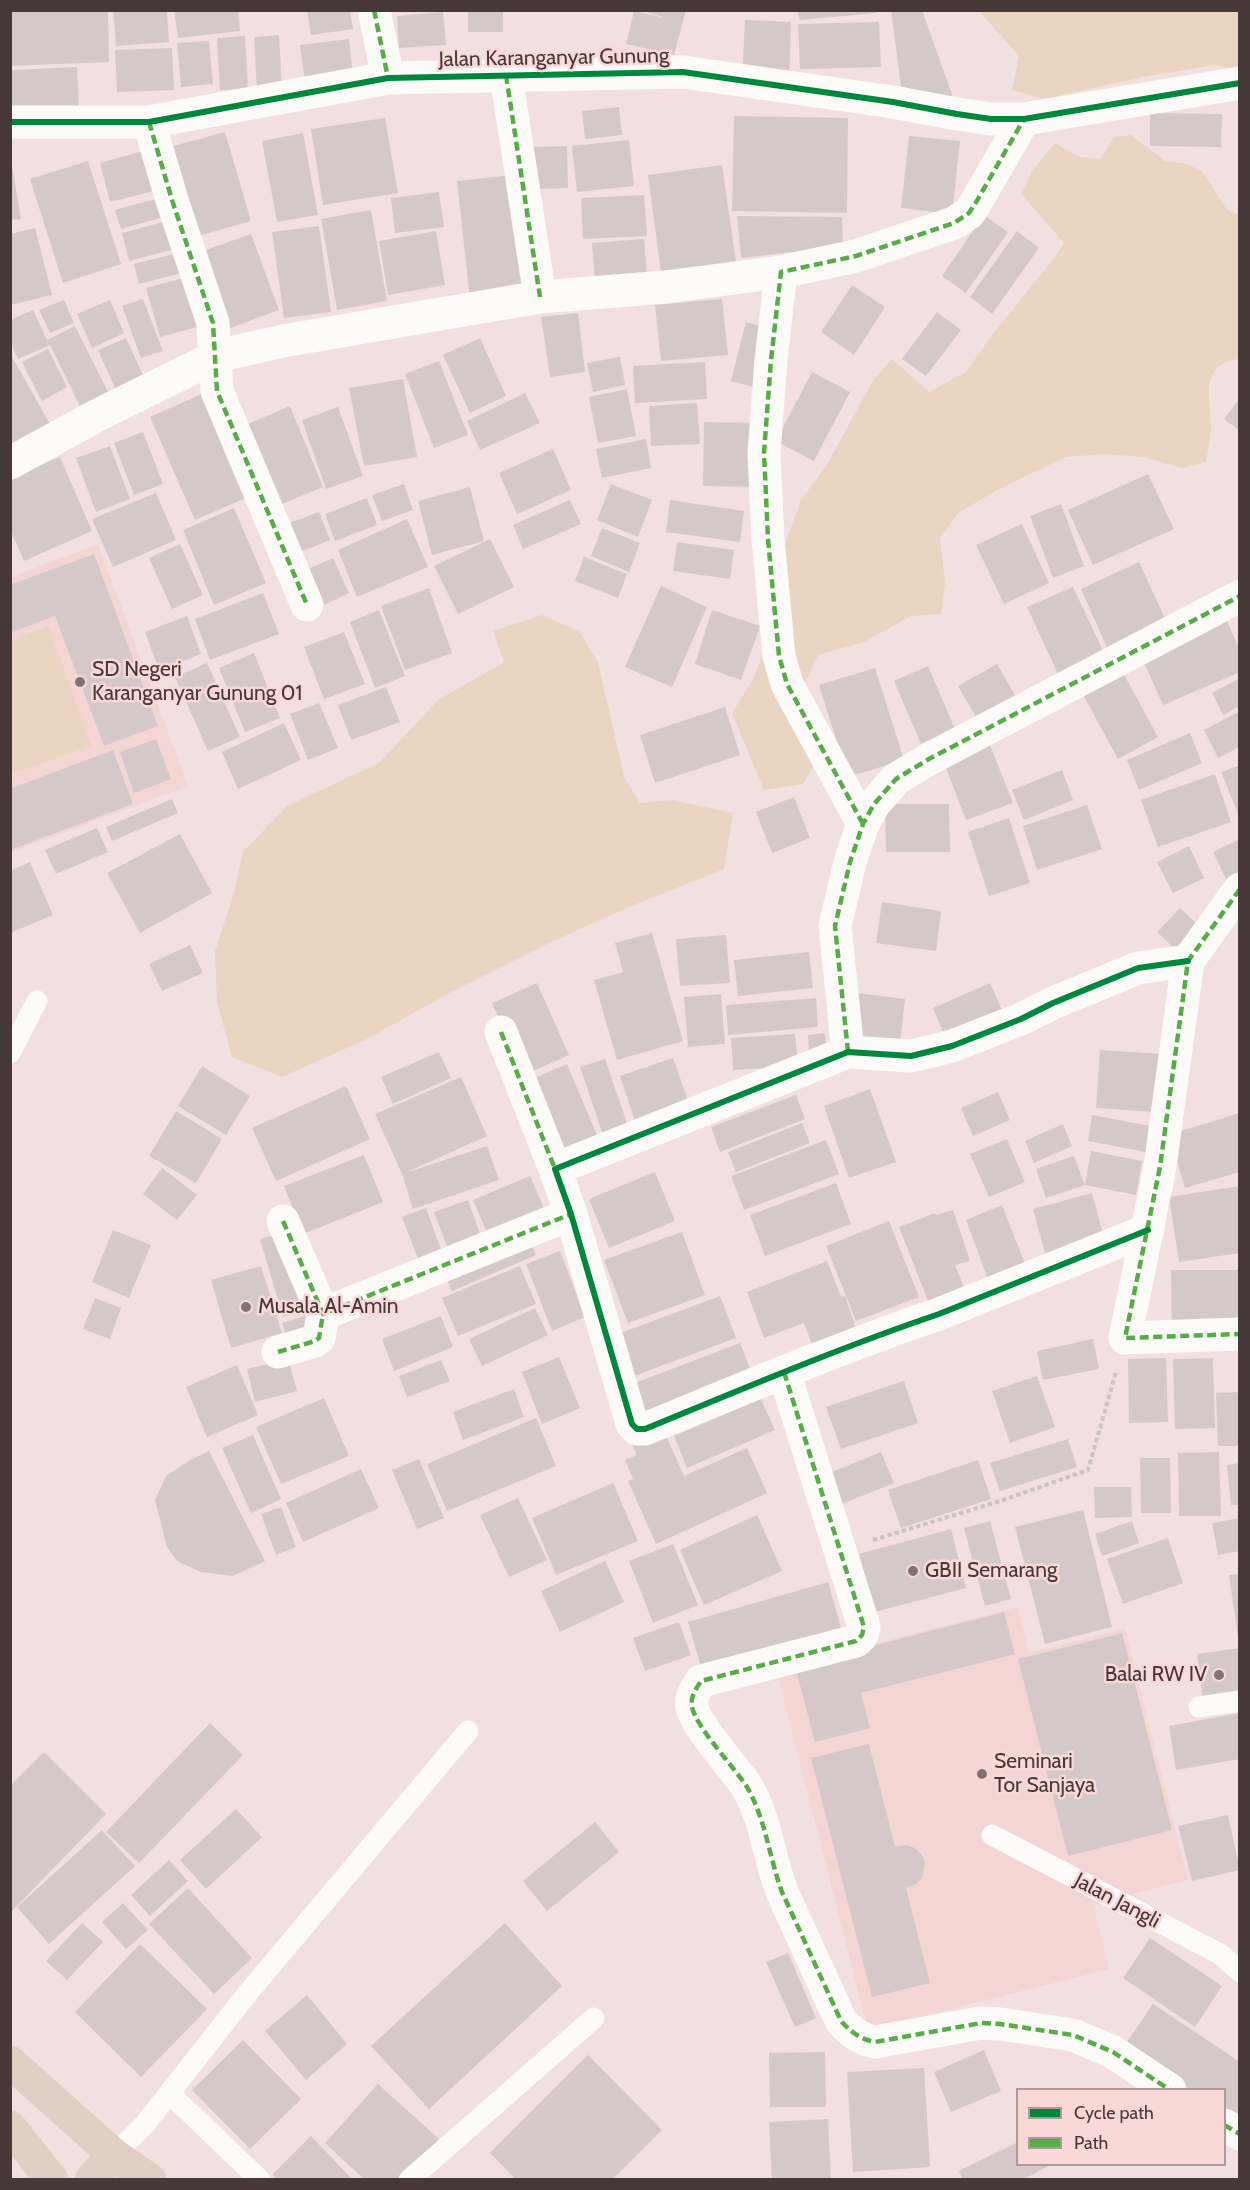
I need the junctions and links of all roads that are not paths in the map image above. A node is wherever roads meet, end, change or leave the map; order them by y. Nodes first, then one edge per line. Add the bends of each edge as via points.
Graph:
1 (374, 10) edge
2 (506, 75) junction
3 (388, 78) junction
4 (1239, 83) edge
5 (1024, 119) junction
6 (10, 122) edge
7 (149, 122) junction
8 (781, 272) junction
9 (540, 297) junction
10 (217, 356) junction
11 (10, 463) edge
12 (1239, 596) edge
13 (307, 605) dead end
14 (863, 824) junction
15 (1239, 889) edge
16 (1188, 961) junction
17 (37, 1001) dead end
18 (501, 1032) dead end
19 (848, 1052) junction
20 (10, 1053) edge
21 (555, 1169) junction
22 (571, 1214) junction
23 (284, 1221) dead end
24 (1148, 1230) junction
25 (323, 1314) junction
26 (1239, 1334) edge
27 (278, 1352) dead end
28 (784, 1372) junction
29 (1239, 1701) edge
30 (1199, 1707) dead end
31 (468, 1731) dead end
32 (992, 1835) dead end
33 (1239, 1972) edge
34 (594, 2018) dead end
35 (10, 2062) edge
36 (1167, 2088) edge
37 (169, 2093) junction
38 (1226, 2126) edge
39 (10, 2127) edge
40 (1239, 2134) edge
41 (114, 2155) junction
42 (52, 2180) edge
43 (91, 2180) edge
44 (150, 2180) edge
45 (260, 2180) edge
46 (409, 2180) edge

1 - 3 street
2 - 3 street, Jalan Karanganyar Gunung
2 - 5 street, Jalan Karanganyar Gunung via 683,72 991,119
2 - 9 street
3 - 7 street, Jalan Karanganyar Gunung
4 - 5 street, Jalan Karanganyar Gunung
5 - 8 street via 975,204 962,218 856,256
6 - 7 street, Jalan Karanganyar Gunung
7 - 10 street via 213,323
8 - 9 street
8 - 14 street via 764,453 779,656 787,684
9 - 10 street
10 - 11 street
10 - 13 street via 218,391
12 - 14 street via 920,764 896,779
14 - 19 street via 835,926
15 - 16 street
16 - 19 street via 1138,968 952,1047 911,1056
16 - 24 street
17 - 20 lane
18 - 21 street
19 - 21 street
21 - 22 street
22 - 25 street
22 - 28 street via 632,1424 637,1429
23 - 25 street
24 - 26 street via 1125,1338
24 - 28 street
25 - 27 street via 319,1338
28 - 36 street via 864,1627 862,1635 856,1641 701,1681 691,1706 757,1808 782,1892 841,2021 864,2040 881,2042 981,2023 1073,2035 1113,2052
29 - 30 lane
31 - 37 lane
32 - 33 lane, Jalan Jangli via 1220,1954
34 - 46 lane
35 - 41 highway
37 - 41 lane
37 - 45 lane
38 - 40 street
39 - 42 highway
41 - 43 highway
41 - 44 highway

